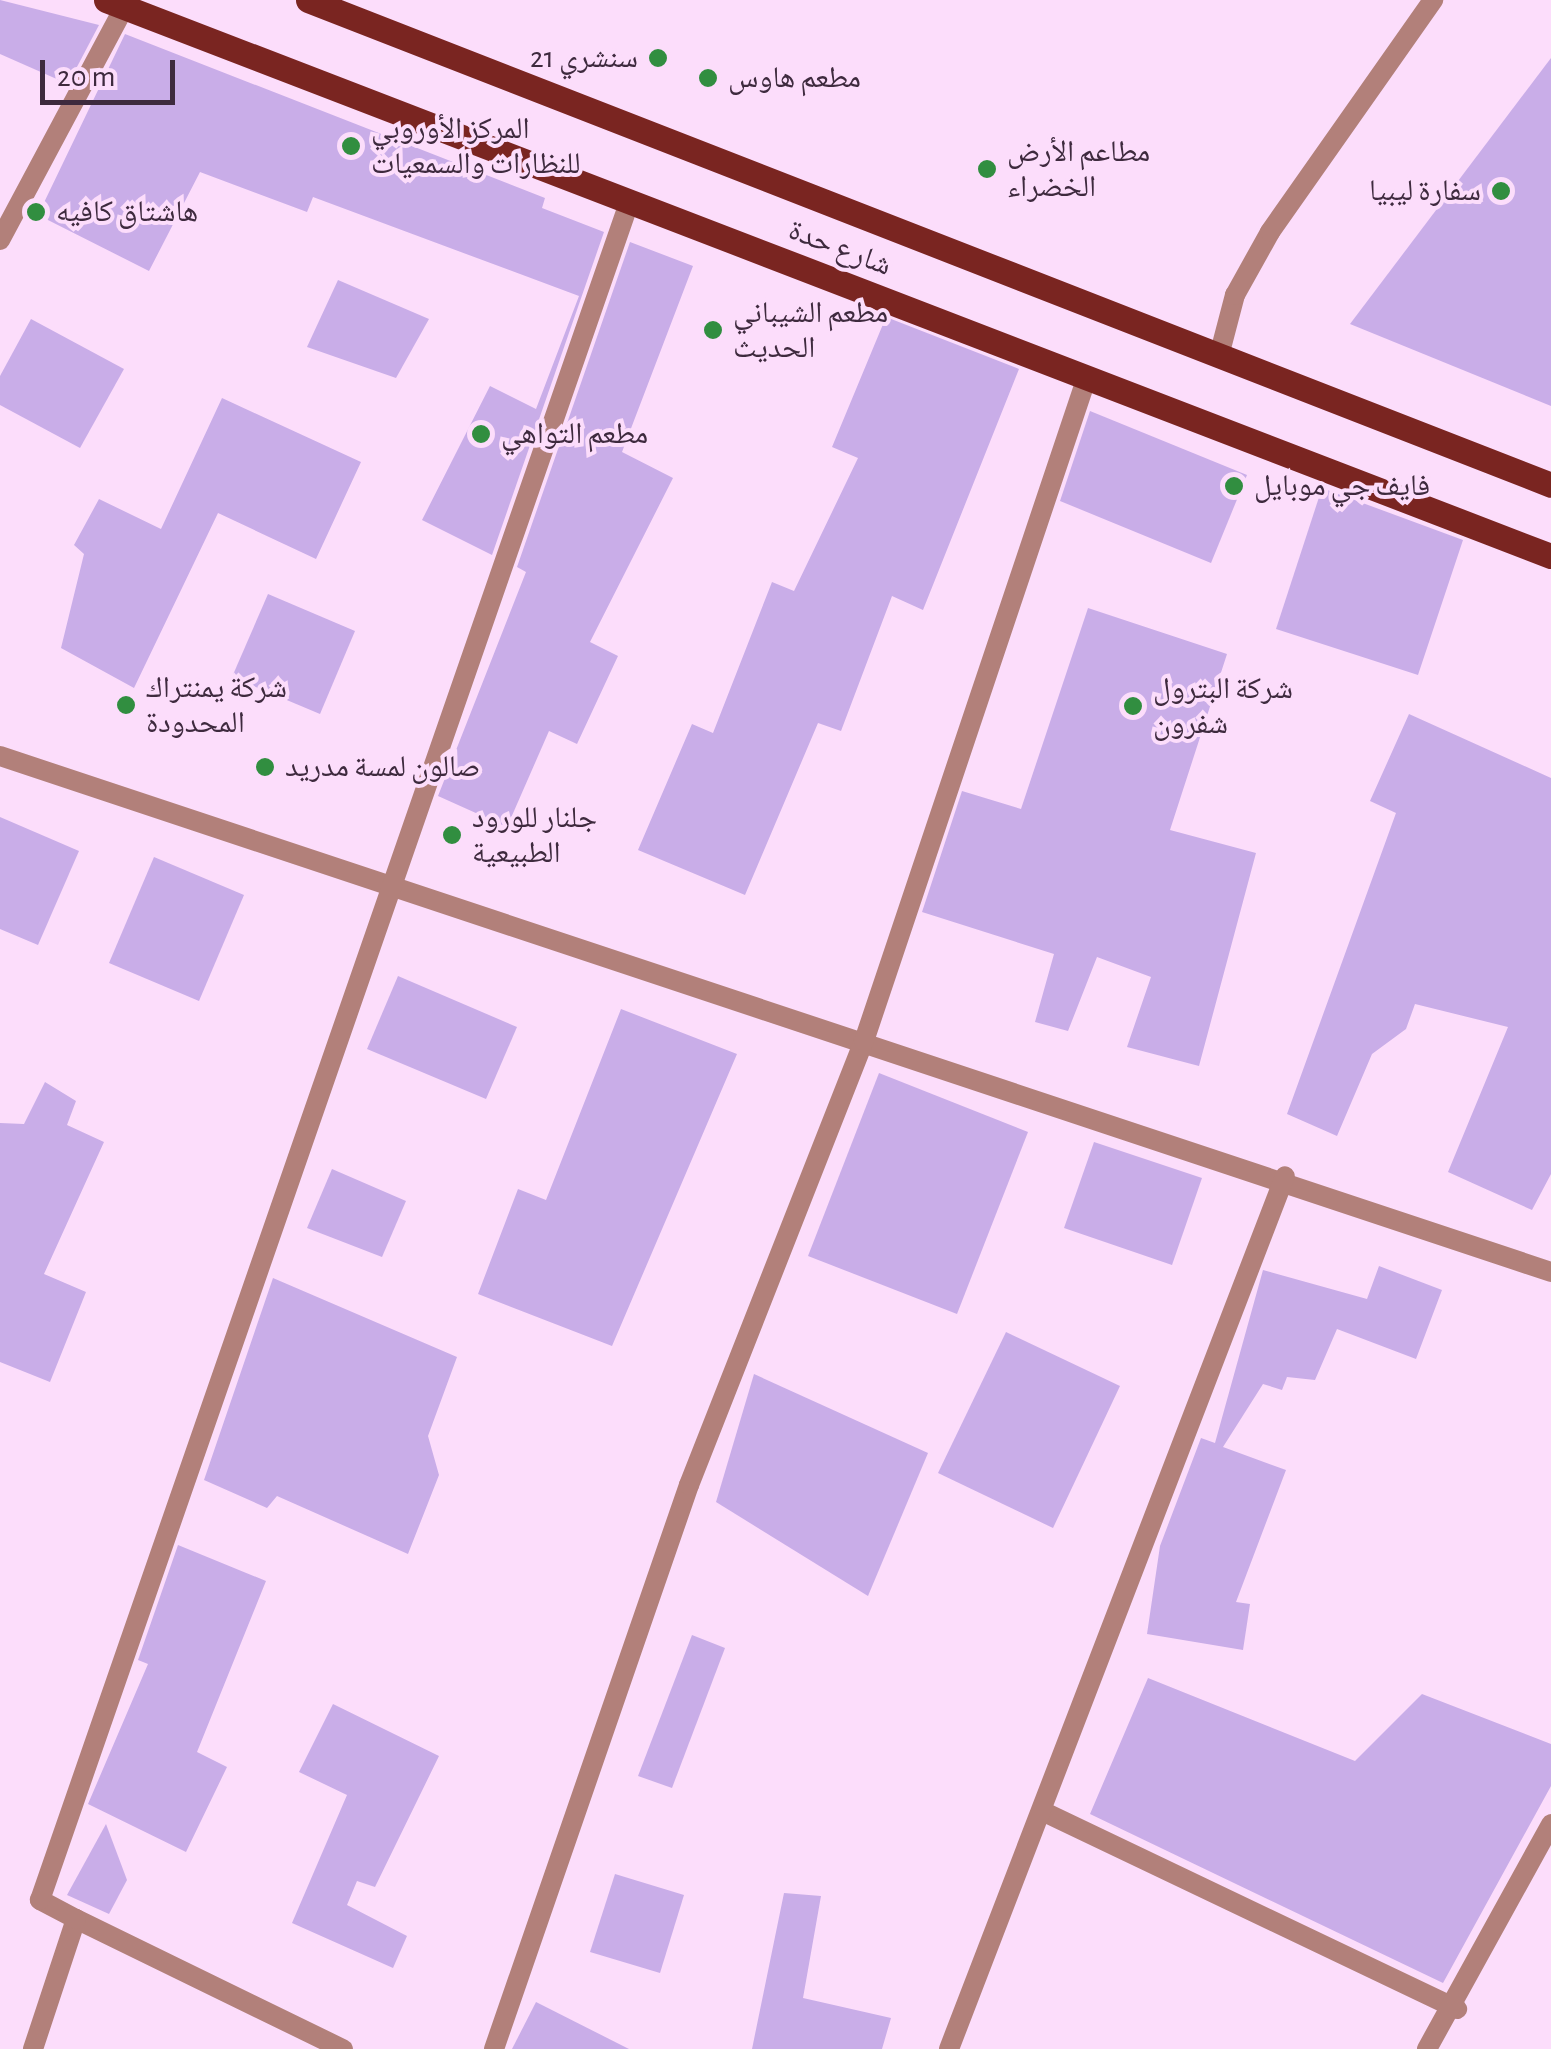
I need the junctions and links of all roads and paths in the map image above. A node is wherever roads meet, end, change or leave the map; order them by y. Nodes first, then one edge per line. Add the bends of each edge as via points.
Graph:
1 (308, 0) edge
2 (1432, 0) edge
3 (120, 2) edge
4 (629, 204) junction
5 (0, 240) edge
6 (1220, 352) junction
7 (1087, 377) junction
8 (1551, 485) edge
9 (1551, 556) edge
10 (0, 756) edge
11 (384, 888) junction
12 (864, 1041) junction
13 (1285, 1176) junction
14 (1551, 1272) edge
15 (1042, 1811) junction
16 (1551, 1824) edge
17 (76, 1920) junction
18 (1457, 2009) junction
19 (34, 2049) edge
20 (342, 2049) edge
21 (494, 2049) edge
22 (949, 2049) edge
23 (1427, 2049) edge

1 - 6 main road, شارع حدة
2 - 6 street via 1270,232 1235,295
3 - 4 main road, شارع حدة
3 - 5 street
4 - 7 main road, شارع حدة
4 - 11 street
6 - 8 main road, شارع حدة
7 - 9 main road, شارع حدة
7 - 12 street
10 - 11 street
11 - 12 street
11 - 17 street via 40,1900
12 - 13 street
12 - 21 street via 689,1485
13 - 14 street
13 - 15 street
15 - 18 street
15 - 22 street
16 - 18 street
17 - 19 street
17 - 20 street
18 - 23 street

